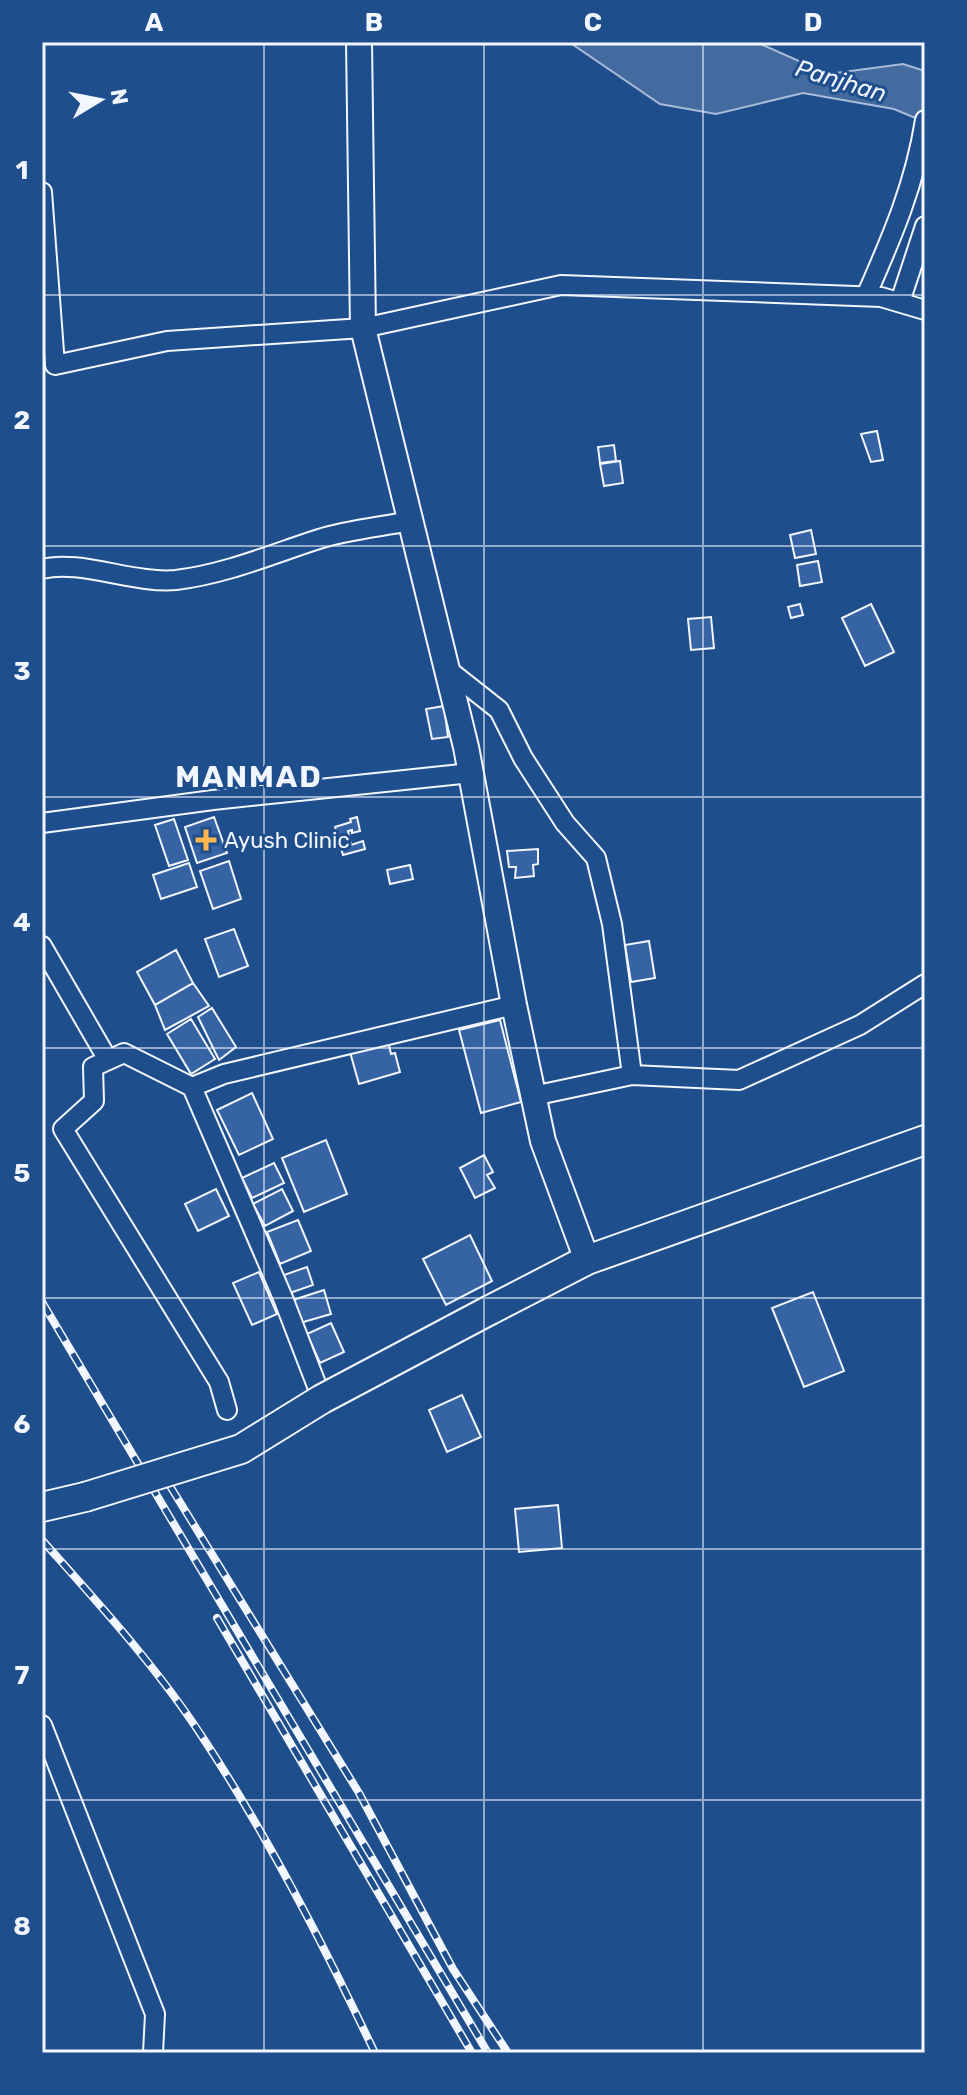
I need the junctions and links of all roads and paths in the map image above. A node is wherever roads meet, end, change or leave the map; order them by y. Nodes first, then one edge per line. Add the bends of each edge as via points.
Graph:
1 (359, 42) edge
2 (925, 120) edge
3 (42, 192) edge
4 (925, 226) edge
5 (45, 279) edge
6 (866, 296) junction
7 (900, 302) junction
8 (925, 310) edge
9 (363, 328) junction
10 (410, 521) junction
11 (42, 569) edge
12 (447, 669) junction
13 (471, 773) junction
14 (42, 823) edge
15 (42, 946) edge
16 (925, 984) edge
17 (514, 1005) junction
18 (108, 1060) junction
19 (632, 1075) junction
20 (192, 1087) junction
21 (533, 1096) junction
22 (924, 1142) edge
23 (587, 1260) junction
24 (322, 1399) junction
25 (227, 1410) dead end
26 (42, 1507) edge
27 (42, 1725) edge
28 (153, 2053) edge

1 - 9 main road
2 - 6 street via 903,210
3 - 5 street
4 - 7 street
5 - 9 street via 55,365 167,341
6 - 7 street
6 - 9 street via 561,285
7 - 8 street
9 - 10 main road
10 - 11 street via 321,538 272,557 175,580 57,565
10 - 12 main road
12 - 13 main road
12 - 19 street via 499,710 565,823 596,858 612,924
13 - 14 street
13 - 17 main road
15 - 18 street
16 - 19 street via 860,1025 739,1080
17 - 20 street via 224,1074
17 - 21 main road
18 - 20 street via 124,1053
18 - 25 street via 93,1067 94,1101 63,1129 219,1382
19 - 21 street
20 - 24 street
21 - 23 main road via 543,1141
22 - 23 highway
23 - 24 highway, bridge
24 - 26 highway, bridge via 241,1449
27 - 28 street via 155,2014

